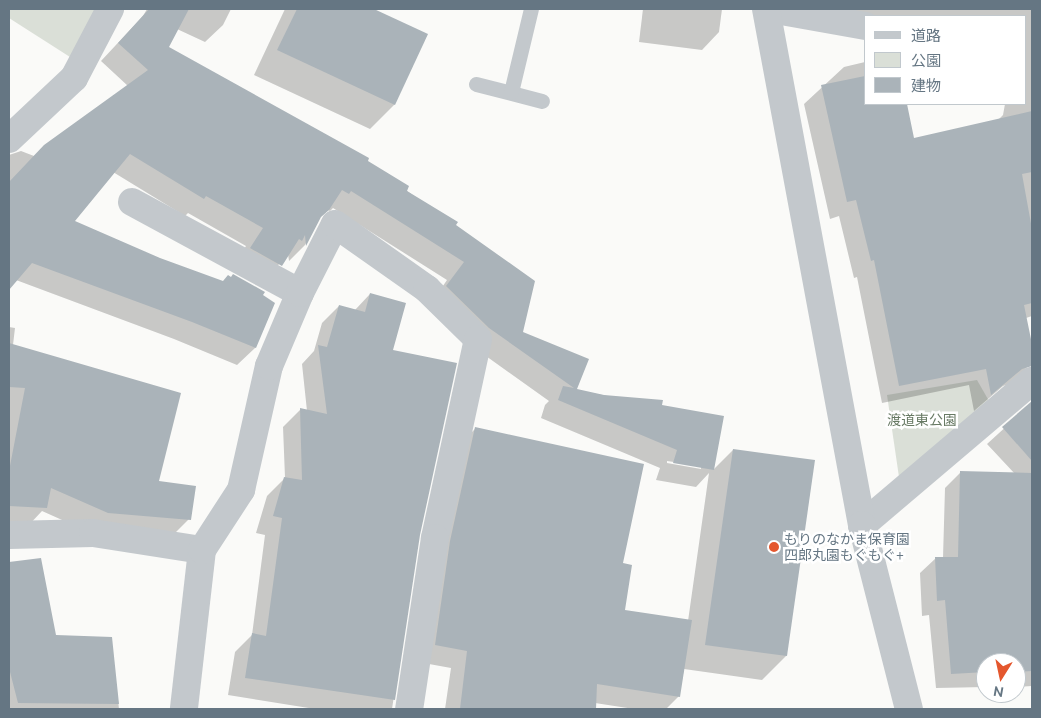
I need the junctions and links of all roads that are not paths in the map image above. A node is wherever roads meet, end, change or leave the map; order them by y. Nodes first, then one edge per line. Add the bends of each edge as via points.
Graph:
1 (110, 9) edge
2 (531, 9) edge
3 (766, 9) edge
4 (770, 9) edge
5 (864, 26) edge
6 (476, 84) dead end
7 (511, 92) junction
8 (542, 101) dead end
9 (9, 140) edge
10 (132, 202) dead end
11 (300, 293) junction
12 (1032, 381) edge
13 (862, 525) junction
14 (9, 535) edge
15 (202, 550) junction
16 (184, 709) edge
17 (409, 709) edge
18 (909, 709) edge

1 - 9 street via 74,78
2 - 7 lane
3 - 13 street
4 - 5 street
6 - 7 lane
7 - 8 lane
10 - 11 street
11 - 15 street via 269,366 241,490
11 - 17 street via 335,224 427,288 478,339 435,538
12 - 13 street
13 - 18 street
14 - 15 street via 93,533
15 - 16 street

